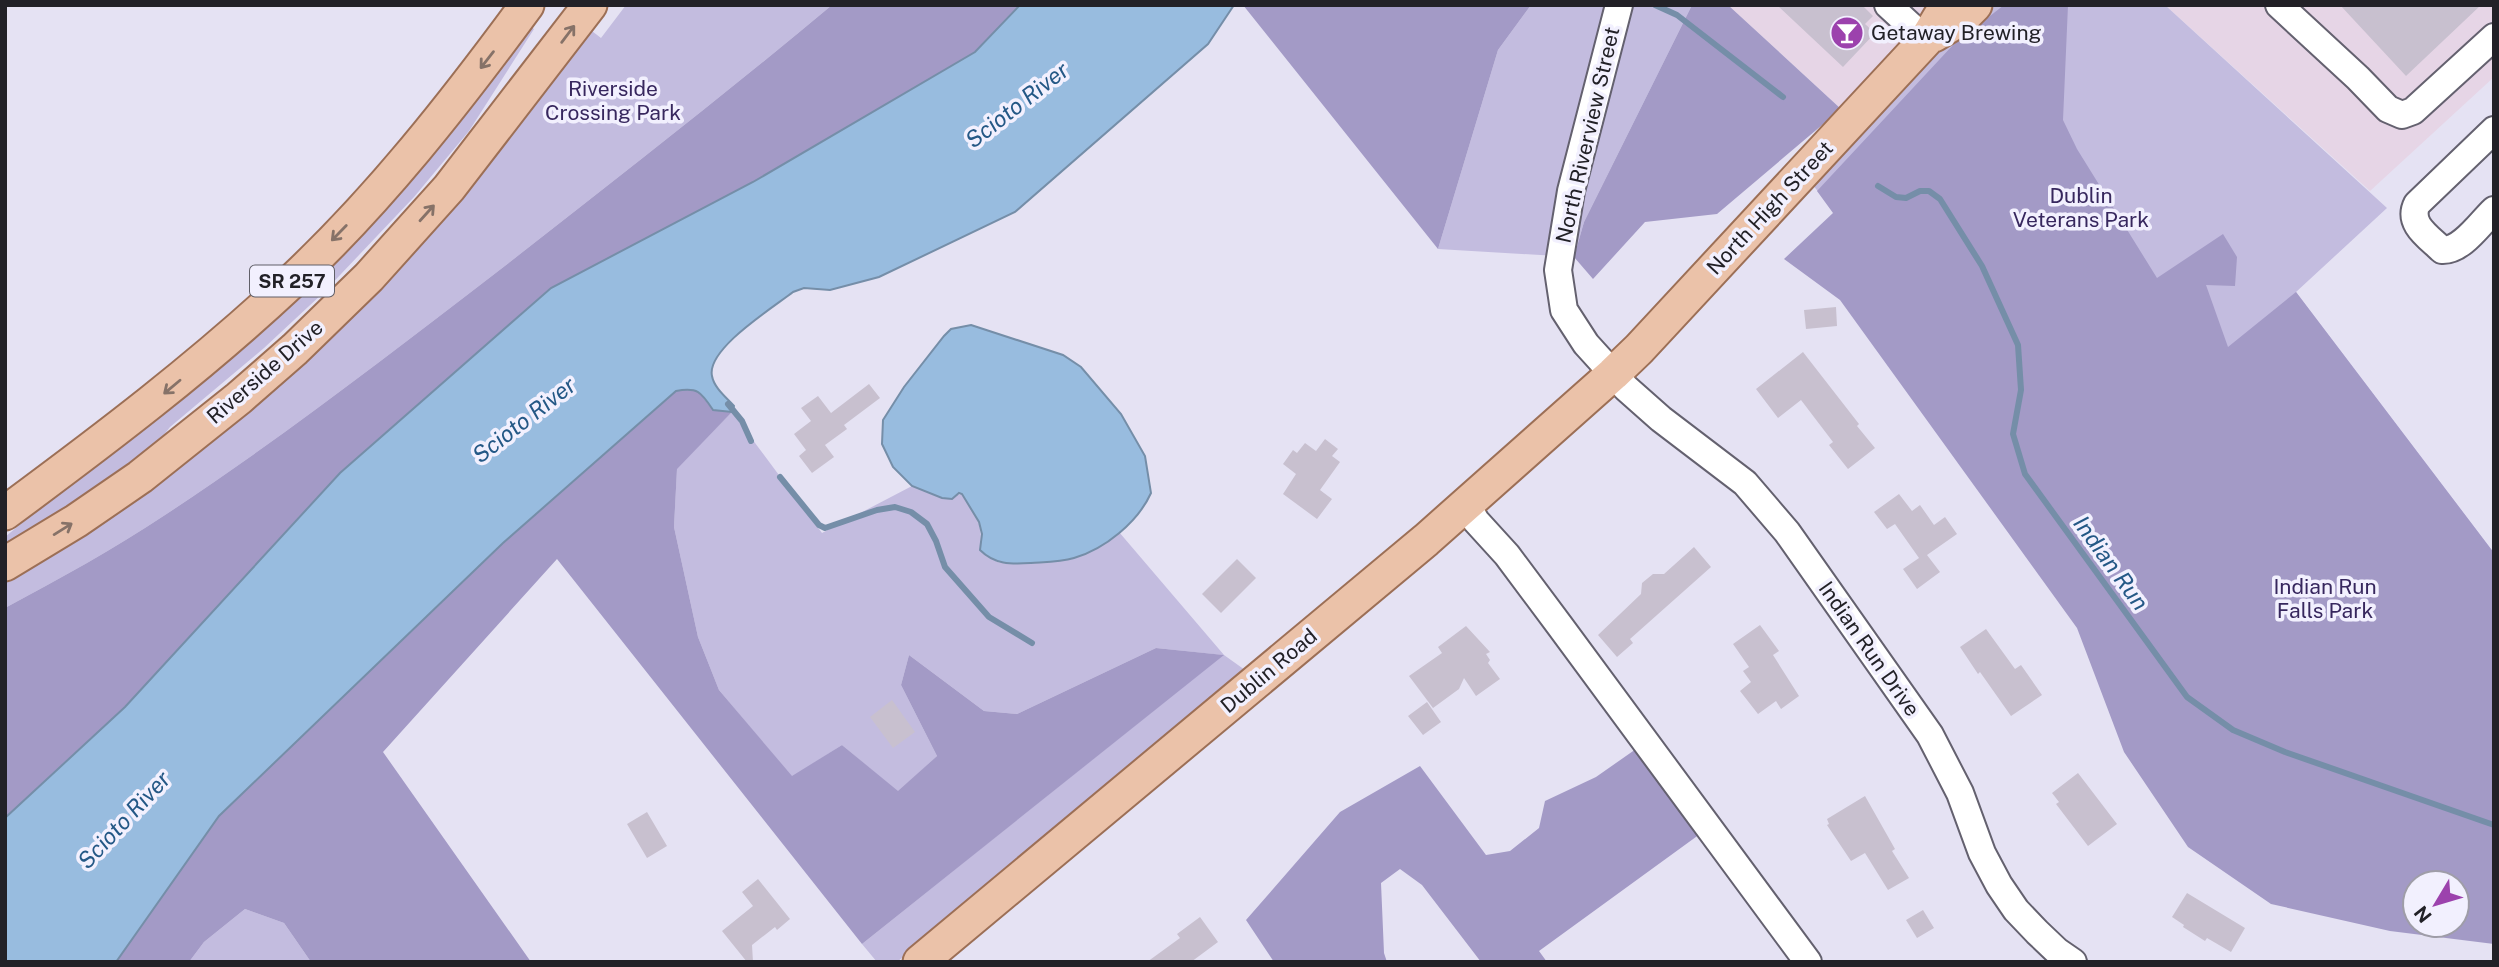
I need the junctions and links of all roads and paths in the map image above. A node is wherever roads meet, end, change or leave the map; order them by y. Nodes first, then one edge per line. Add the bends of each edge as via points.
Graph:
1 (527, 5) edge
2 (590, 5) edge
3 (1619, 5) edge
4 (1888, 5) edge
5 (1947, 5) edge
6 (1975, 5) edge
7 (2279, 5) edge
8 (2494, 37) edge
9 (1926, 40) junction
10 (2494, 130) edge
11 (2494, 209) edge
12 (1613, 374) junction
13 (1467, 506) junction
14 (5, 513) edge
15 (5, 565) edge
16 (920, 962) edge
17 (1808, 962) edge
18 (2073, 962) edge

1 -> 14 main road, SR 257 via 437,123 292,281 167,392
15 -> 2 main road, Riverside Drive / SR 257 via 140,477 295,349 369,277 449,188
3 - 12 street, North Riverview Street via 1571,191 1558,270 1564,310
4 - 9 street
5 - 9 main road, North High Street
6 - 9 main road, North High Street
7 - 8 street via 2393,113 2407,115 2419,106
9 - 12 main road, North High Street
10 - 11 street via 2413,212 2423,231 2449,251
12 - 13 main road, Dublin Road
12 - 18 street, Indian Run Drive via 1661,419 1745,483 1787,531 1935,745 1998,885 2037,932
13 - 16 main road, Dublin Road
13 - 17 street

